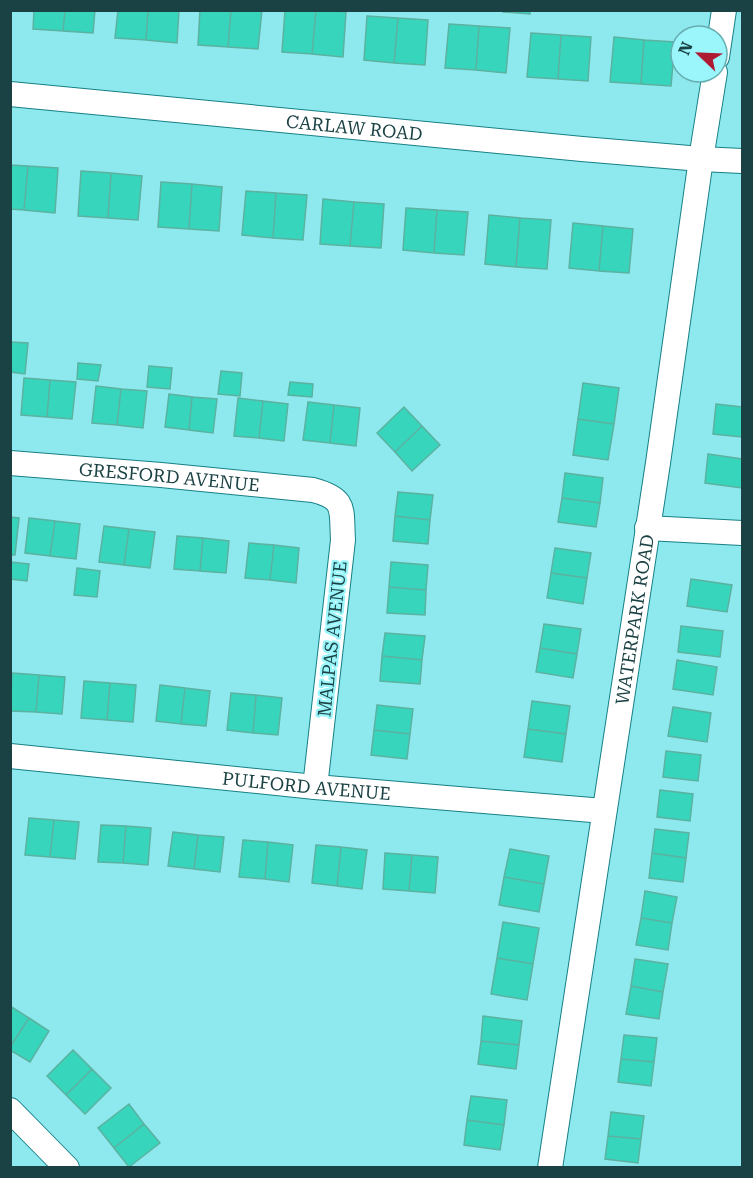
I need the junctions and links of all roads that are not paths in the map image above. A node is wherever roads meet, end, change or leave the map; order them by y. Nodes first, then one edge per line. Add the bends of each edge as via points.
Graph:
1 (713, 84) edge
2 (10, 94) edge
3 (701, 159) junction
4 (742, 161) edge
5 (10, 463) edge
6 (330, 494) joint
7 (647, 528) junction
8 (742, 533) edge
9 (10, 756) edge
10 (315, 787) junction
11 (604, 811) junction
12 (10, 1110) edge
13 (67, 1167) edge
14 (550, 1167) edge

1 - 3 street, WATERPARK ROAD
2 - 3 street, CARLAW ROAD
3 - 4 street, CARLAW ROAD
3 - 7 street, WATERPARK ROAD
5 - 6 street, GRESFORD AVENUE
6 - 10 street, MALPAS AVENUE via 340,505 343,540
7 - 8 street
7 - 11 street, WATERPARK ROAD
9 - 10 street, PULFORD AVENUE
10 - 11 street, PULFORD AVENUE
11 - 14 street, WATERPARK ROAD
12 - 13 street

